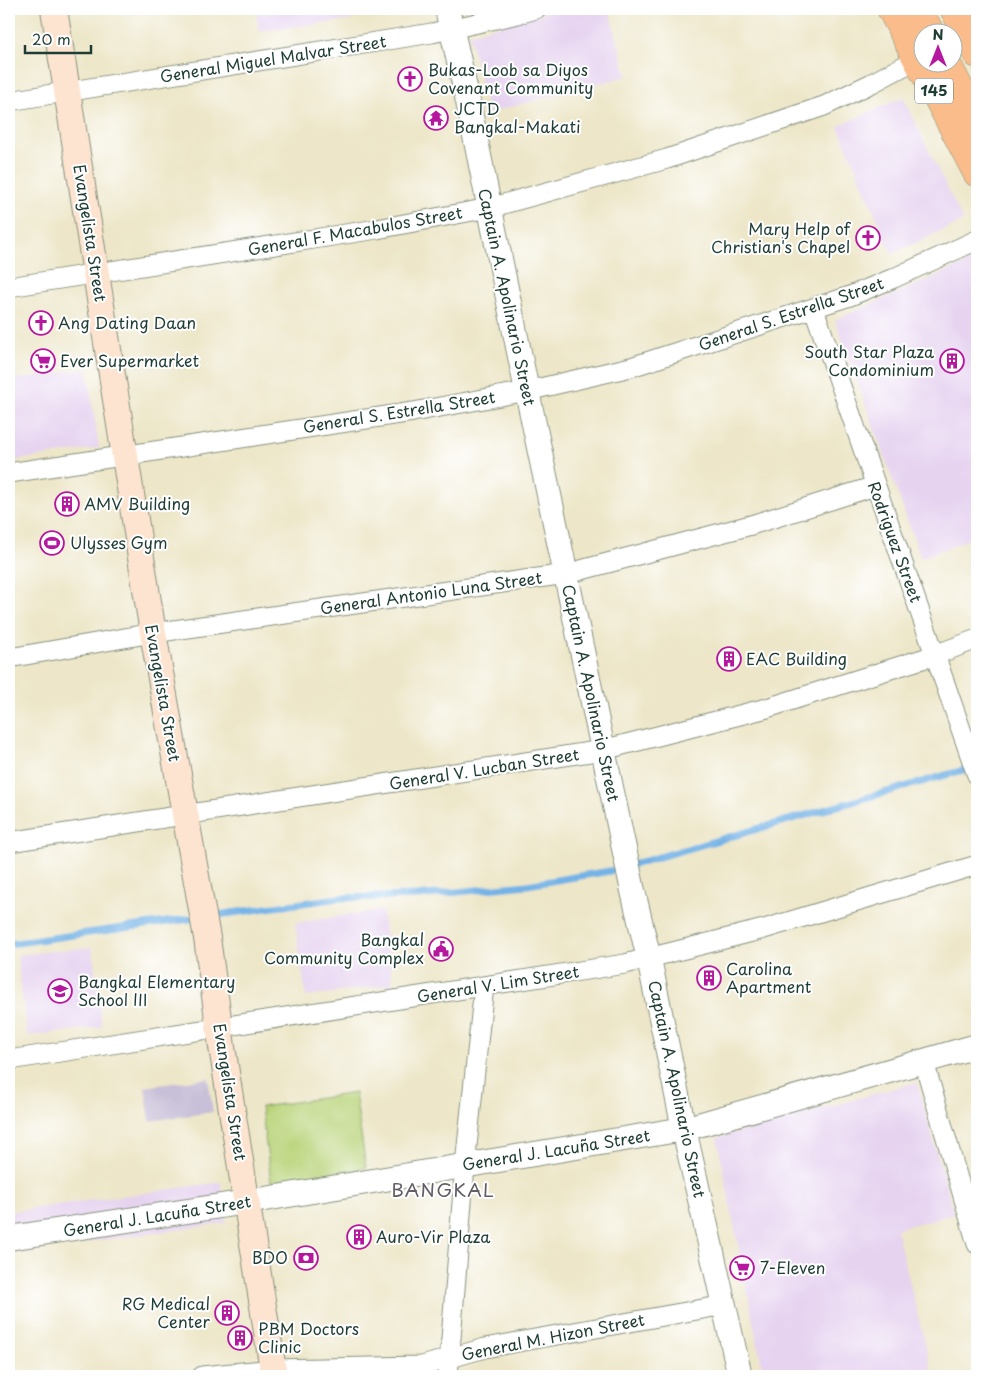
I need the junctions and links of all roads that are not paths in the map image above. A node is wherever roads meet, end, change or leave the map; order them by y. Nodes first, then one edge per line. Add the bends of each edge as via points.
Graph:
1 (54, 9) edge
2 (536, 9) edge
3 (891, 9) edge
4 (918, 9) edge
5 (954, 9) edge
6 (966, 9) edge
7 (449, 19) edge
8 (925, 22) edge
9 (977, 30) edge
10 (914, 53) edge
11 (977, 54) edge
12 (914, 61) edge
13 (924, 72) edge
14 (951, 72) edge
15 (67, 92) junction
16 (9, 102) edge
17 (977, 122) edge
18 (977, 173) edge
19 (489, 208) junction
20 (977, 240) edge
21 (97, 273) junction
22 (9, 287) edge
23 (814, 309) junction
24 (527, 391) junction
25 (125, 455) junction
26 (9, 474) edge
27 (875, 486) junction
28 (566, 574) junction
29 (153, 633) junction
30 (977, 639) edge
31 (935, 655) junction
32 (9, 658) edge
33 (603, 750) junction
34 (977, 775) edge
35 (184, 815) junction
36 (9, 842) edge
37 (977, 865) edge
38 (649, 959) junction
39 (484, 986) junction
40 (219, 1026) junction
41 (977, 1046) edge
42 (9, 1060) edge
43 (924, 1062) junction
44 (684, 1129) junction
45 (465, 1166) junction
46 (247, 1202) junction
47 (976, 1236) edge
48 (9, 1238) edge
49 (725, 1305) junction
50 (448, 1357) junction
51 (274, 1372) edge
52 (202, 1376) edge
53 (448, 1376) edge
54 (740, 1376) edge

1 - 15 main road, Evangelista Street
2 - 7 street, General Miguel Malvar Street via 518,14
3 - 10 main road, 145
4 - 8 main road
5 - 11 main road
6 - 9 main road
7 - 15 street, General Miguel Malvar Street
7 - 19 street, Captain A. Apolinario Street
12 - 19 street, General F. Macabulos Street via 824,106 667,159
13 - 18 main road, 145
14 - 17 main road
15 - 16 street, General Miguel Malvar Street
15 - 21 main road, Evangelista Street
19 - 21 street, General F. Macabulos Street
19 - 24 street, Captain A. Apolinario Street
20 - 23 street, General S. Estrella Street via 894,278
21 - 22 street, General F. Macabulos Street
21 - 25 main road, Evangelista Street
23 - 24 street, General S. Estrella Street via 631,367
23 - 27 street, Rodriguez Street
24 - 25 street, General S. Estrella Street via 413,412
24 - 28 street, Captain A. Apolinario Street
25 - 26 street, General S. Estrella Street
25 - 29 main road, Evangelista Street
27 - 28 street, General Antonio Luna Street via 751,525
27 - 31 street, Rodriguez Street
28 - 29 street, General Antonio Luna Street
28 - 33 street, Captain A. Apolinario Street
29 - 32 street, General Antonio Luna Street
29 - 35 main road, Evangelista Street
30 - 31 street, General V. Lucban Street
31 - 33 street, General V. Lucban Street via 767,708
31 - 34 street, Rodriguez Street
33 - 35 street, General V. Lucban Street
33 - 38 street, Captain A. Apolinario Street
35 - 36 street, General V. Lucban Street
35 - 40 main road, Evangelista Street
37 - 38 street, General V. Lim Street via 764,929
38 - 39 street, General V. Lim Street
38 - 44 street, Captain A. Apolinario Street
39 - 40 street, General V. Lim Street
39 - 45 street
40 - 42 street, General V. Lim Street
40 - 46 main road, Evangelista Street
41 - 43 street, General J. Lacuña Street
43 - 44 street, General J. Lacuña Street
43 - 47 street
44 - 45 street, General J. Lacuña Street
44 - 49 street, Captain A. Apolinario Street
45 - 46 street, General J. Lacuña Street
45 - 50 street
46 - 48 street, General J. Lacuña Street
46 - 51 main road, Evangelista Street
49 - 50 street, General M. Hizon Street
49 - 54 street, Captain A. Apolinario Street
50 - 51 street, General M. Hizon Street via 422,1366
50 - 53 street
51 - 52 street, General M. Hizon Street

